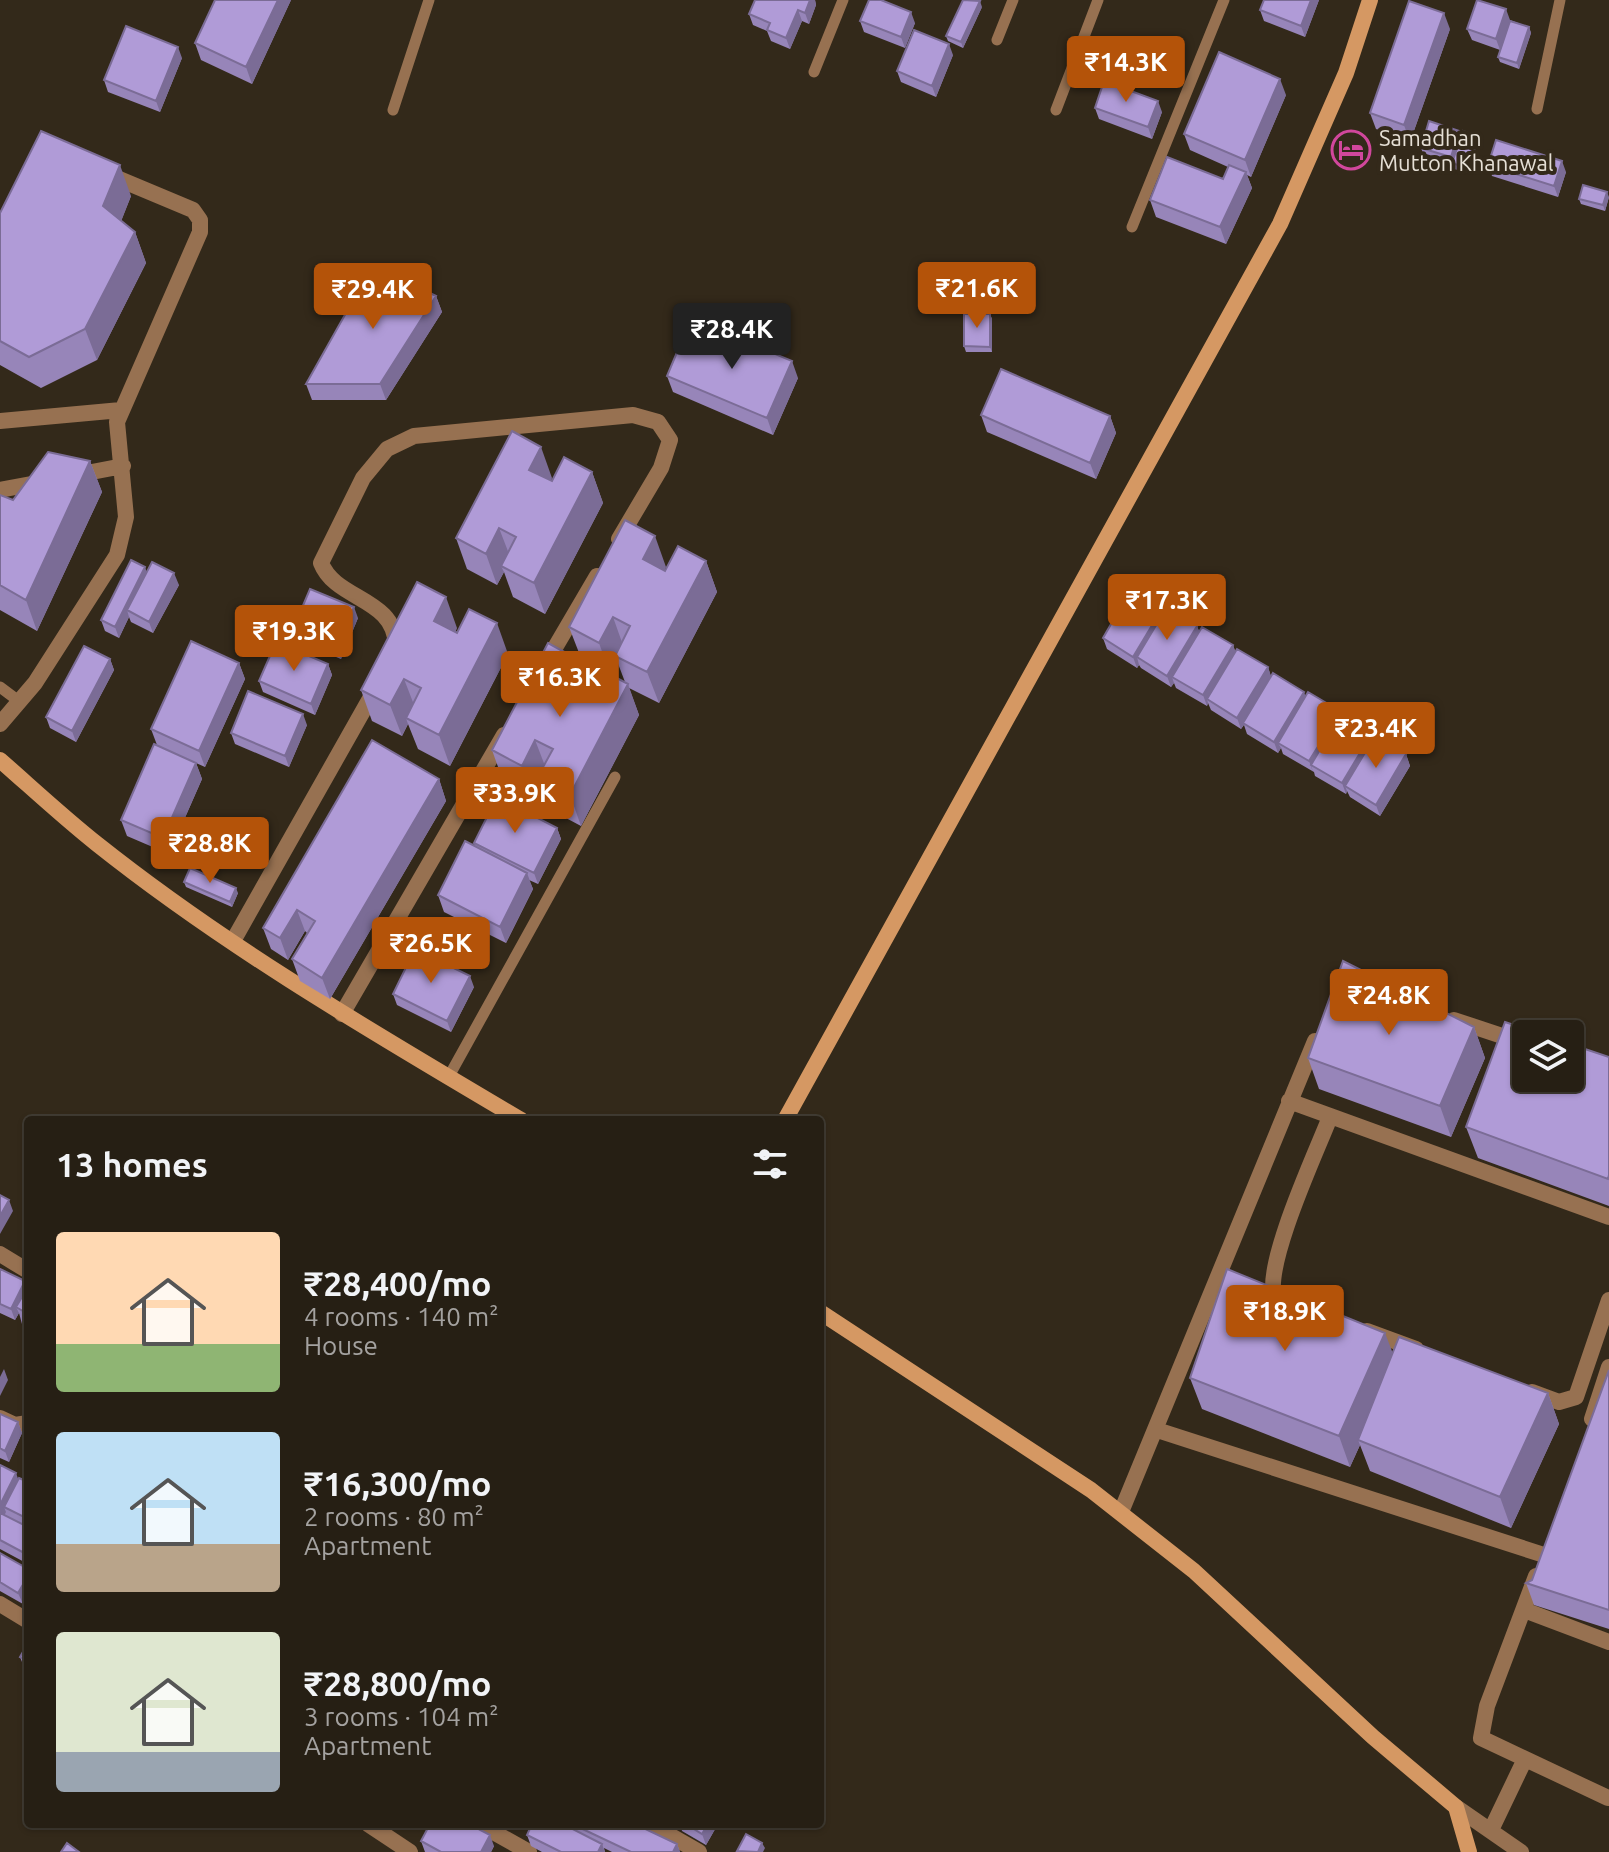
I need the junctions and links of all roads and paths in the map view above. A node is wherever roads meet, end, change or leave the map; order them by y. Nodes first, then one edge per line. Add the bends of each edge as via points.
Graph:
1 (429, 0) edge
2 (843, 0) edge
3 (1013, 0) edge
4 (1098, 0) edge
5 (1224, 0) edge
6 (1370, 0) edge
7 (1560, 0) edge
8 (997, 40) dead end
9 (814, 72) dead end
10 (1537, 109) dead end
11 (393, 110) dead end
12 (1056, 110) dead end
13 (94, 169) edge
14 (1132, 227) dead end
15 (121, 410) junction
16 (0, 421) edge
17 (123, 466) junction
18 (0, 490) edge
19 (534, 684) edge
20 (0, 687) edge
21 (20, 702) junction
22 (0, 724) edge
23 (510, 725) edge
24 (0, 760) edge
25 (615, 777) dead end
26 (233, 941) junction
27 (342, 1014) junction
28 (1440, 1015) edge
29 (1324, 1022) edge
30 (1512, 1039) edge
31 (448, 1078) junction
32 (1289, 1101) junction
33 (514, 1116) edge
34 (787, 1116) edge
35 (1330, 1117) junction
36 (1609, 1217) edge
37 (0, 1254) edge
38 (24, 1269) edge
39 (1609, 1300) edge
40 (1304, 1308) edge
41 (824, 1315) edge
42 (1349, 1325) edge
43 (1439, 1358) edge
44 (1609, 1367) edge
45 (1514, 1385) edge
46 (0, 1418) edge
47 (24, 1424) edge
48 (1157, 1430) junction
49 (1584, 1441) edge
50 (1121, 1512) junction
51 (0, 1604) edge
52 (1524, 1610) junction
53 (24, 1619) edge
54 (1609, 1642) edge
55 (1525, 1759) junction
56 (1608, 1798) edge
57 (1456, 1807) junction
58 (374, 1828) edge
59 (486, 1828) edge
60 (657, 1828) edge
61 (1491, 1830) junction
62 (410, 1852) edge
63 (529, 1852) edge
64 (699, 1852) edge
65 (1469, 1852) edge
66 (1521, 1852) edge

1 - 11 lane
2 - 9 lane
3 - 8 lane
4 - 12 lane
5 - 14 lane
6 - 34 street via 1329,117 1280,224
7 - 10 lane
13 - 15 street via 193,210 200,220 200,232
15 - 16 street
15 - 17 street via 117,442
17 - 18 street
17 - 21 street via 126,517 117,555
19 - 26 street via 661,468 670,440 658,422 633,415 414,436 387,449 363,478 321,563 327,578 376,605 395,631 396,653
20 - 21 lane
21 - 22 street
23 - 27 street
24 - 26 street via 97,844
25 - 31 lane
26 - 27 street
27 - 31 street
28 - 30 street
29 - 32 street
31 - 33 street
32 - 35 street
32 - 48 street
35 - 36 street
35 - 40 street via 1271,1285 1274,1297
37 - 38 street
39 - 45 street via 1576,1397 1559,1402
41 - 50 street
42 - 43 street
44 - 49 street
46 - 47 street
48 - 50 street
48 - 52 street via 1547,1549
50 - 57 street
51 - 53 street
52 - 54 street
52 - 55 street via 1487,1706 1481,1738
55 - 56 street
55 - 61 street
57 - 61 street
57 - 65 street
58 - 62 street
59 - 63 street
60 - 64 street
61 - 66 street

